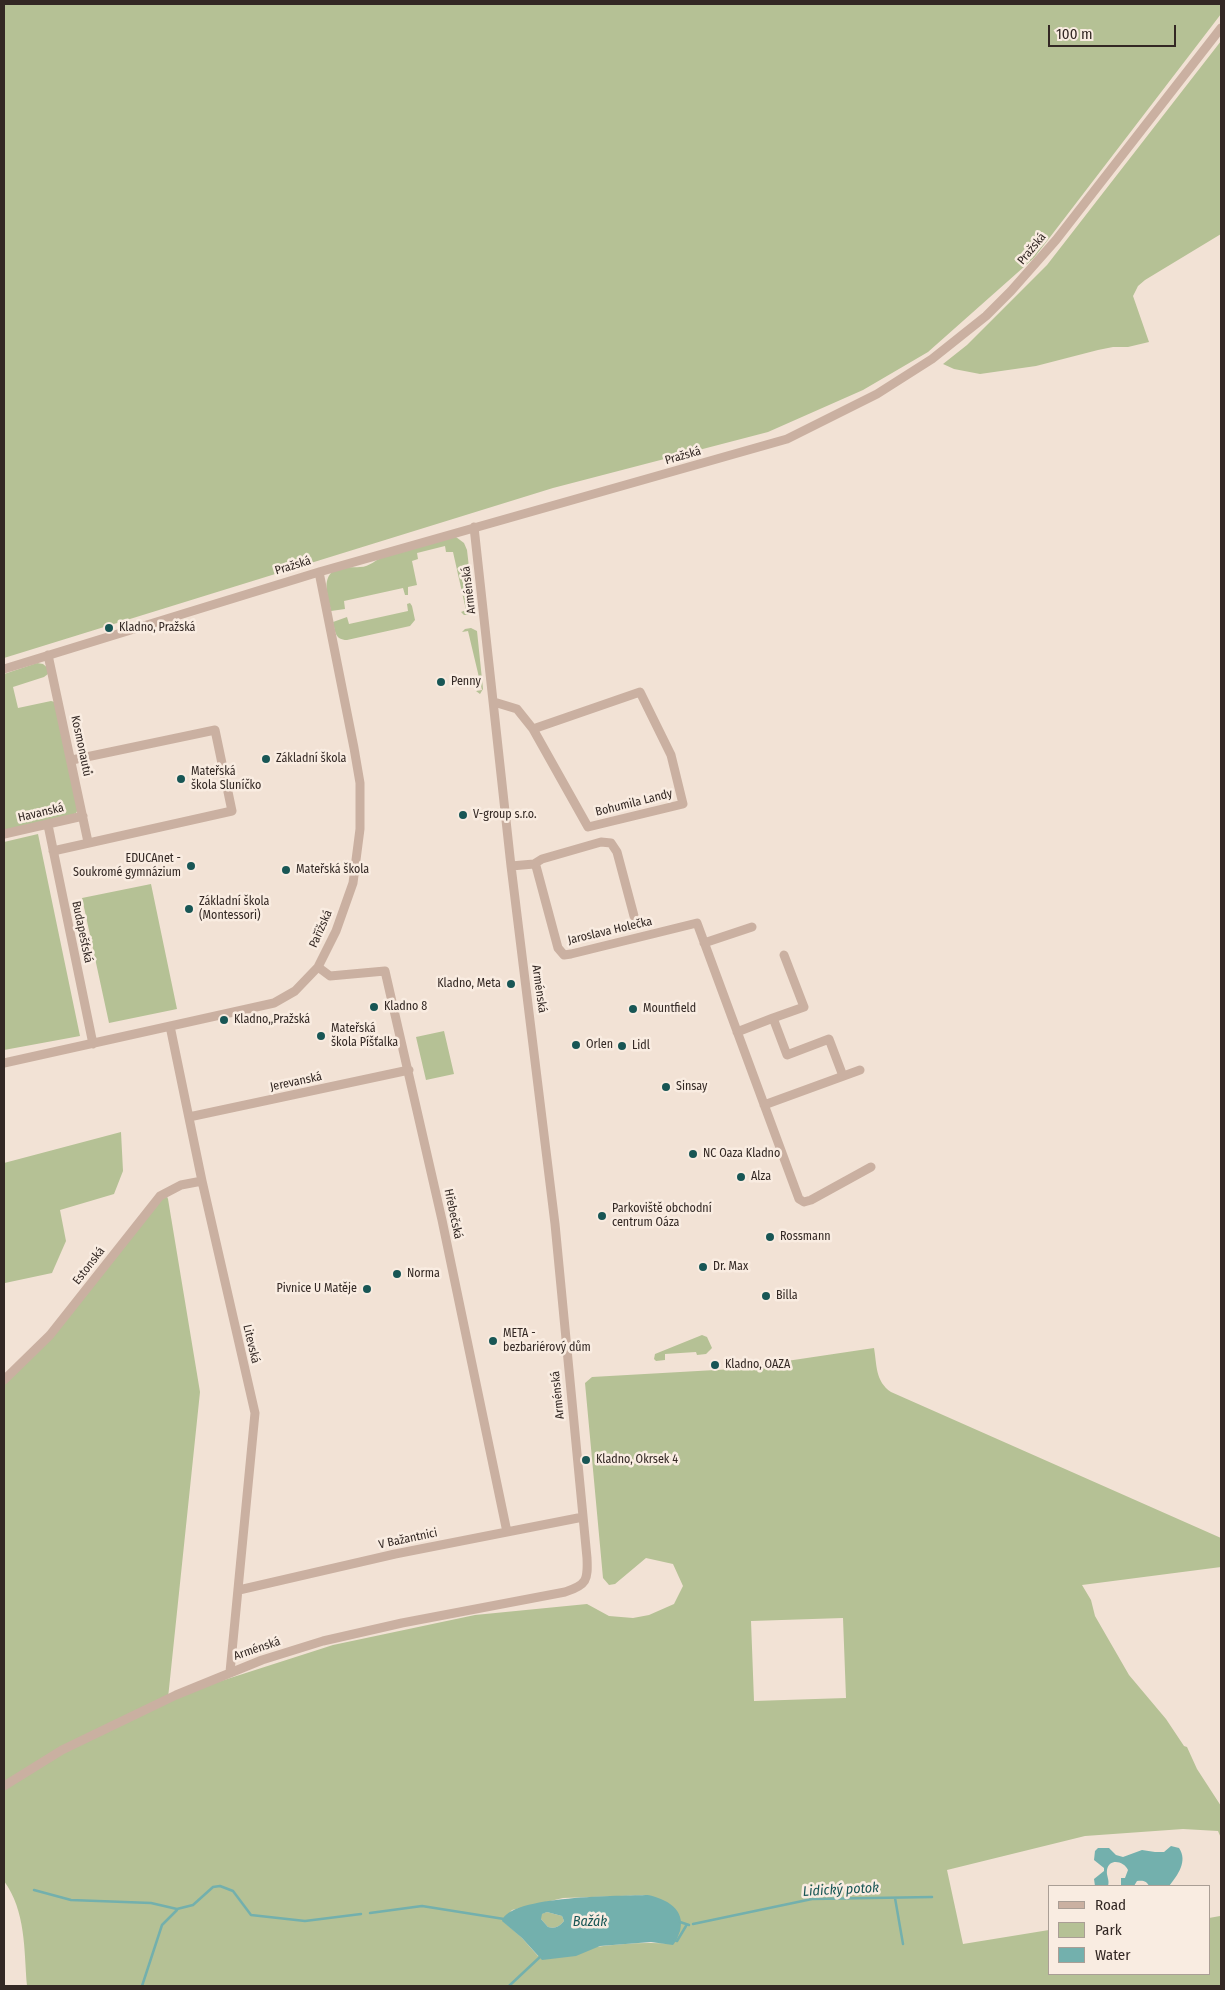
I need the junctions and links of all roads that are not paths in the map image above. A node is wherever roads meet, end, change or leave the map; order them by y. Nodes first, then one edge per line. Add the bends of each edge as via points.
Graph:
1 (1221, 28) edge
2 (474, 527) junction
3 (319, 572) junction
4 (48, 655) junction
5 (4, 669) edge
6 (494, 702) junction
7 (533, 729) junction
8 (72, 760) junction
9 (83, 816) junction
10 (48, 825) junction
11 (4, 834) edge
12 (88, 842) junction
13 (52, 851) junction
14 (534, 864) junction
15 (511, 866) junction
16 (634, 916) dead end
17 (752, 927) dead end
18 (704, 943) junction
19 (784, 955) dead end
20 (318, 967) junction
21 (773, 1018) junction
22 (170, 1026) junction
23 (737, 1032) junction
24 (93, 1044) junction
25 (4, 1063) edge
26 (408, 1070) junction
27 (860, 1070) dead end
28 (844, 1076) junction
29 (764, 1105) junction
30 (189, 1117) junction
31 (871, 1167) dead end
32 (202, 1181) junction
33 (4, 1380) edge
34 (583, 1517) junction
35 (507, 1532) junction
36 (239, 1590) junction
37 (230, 1672) junction
38 (30, 1770) junction
39 (6, 1784) edge
40 (4, 1794) edge

1 - 2 street, Pražská via 1038,262 986,316 932,359 877,394 786,439
2 - 3 street, Pražská
2 - 6 street, Arménská
3 - 4 street, Pražská
3 - 20 street, Pařížská via 360,783 360,829 353,883 336,931
4 - 5 street, Pražská
4 - 8 street, Kosmonautů
6 - 7 street, Bohumila Landy via 517,709
6 - 15 street, Arménská
7 - 7 street, Bohumila Landy via 640,692 671,756 683,804 588,827
8 - 9 street, Kosmonautů
8 - 12 street via 215,730 232,811
9 - 10 street, Havanská
9 - 12 street, Kosmonautů
10 - 11 street, Havanská
10 - 13 street, Budapešťská
12 - 13 street
13 - 24 street, Budapešťská
14 - 15 street, Jaroslava Holečka
14 - 16 street, Jaroslava Holečka via 601,842 611,843 617,852
14 - 18 street, Jaroslava Holečka via 558,948 564,955 697,923
15 - 34 street, Arménská via 555,1224
17 - 18 street
18 - 23 street
19 - 21 street via 804,1008
20 - 22 street, Pařížská via 295,991 274,1003
20 - 26 street, Hřebečská via 330,976 385,971
21 - 23 street
21 - 28 street via 787,1054 829,1039
22 - 24 street, Pařížská
22 - 30 street, Litevská
23 - 29 street
24 - 25 street, Pařížská
26 - 30 street, Jerevanská
26 - 35 street, Hřebečská
27 - 28 street
28 - 29 street
29 - 31 street via 799,1199 804,1202
30 - 32 street, Litevská
32 - 33 street, Estonská via 181,1185 160,1196 50,1335
32 - 36 street, Litevská via 255,1414
34 - 35 street, V Bažantnici
34 - 37 street, Arménská via 588,1572 578,1588 323,1641
35 - 36 street, V Bažantnici
36 - 37 street, Litevská
37 - 38 street, Arménská via 62,1750
38 - 39 street, Arménská
38 - 40 street

